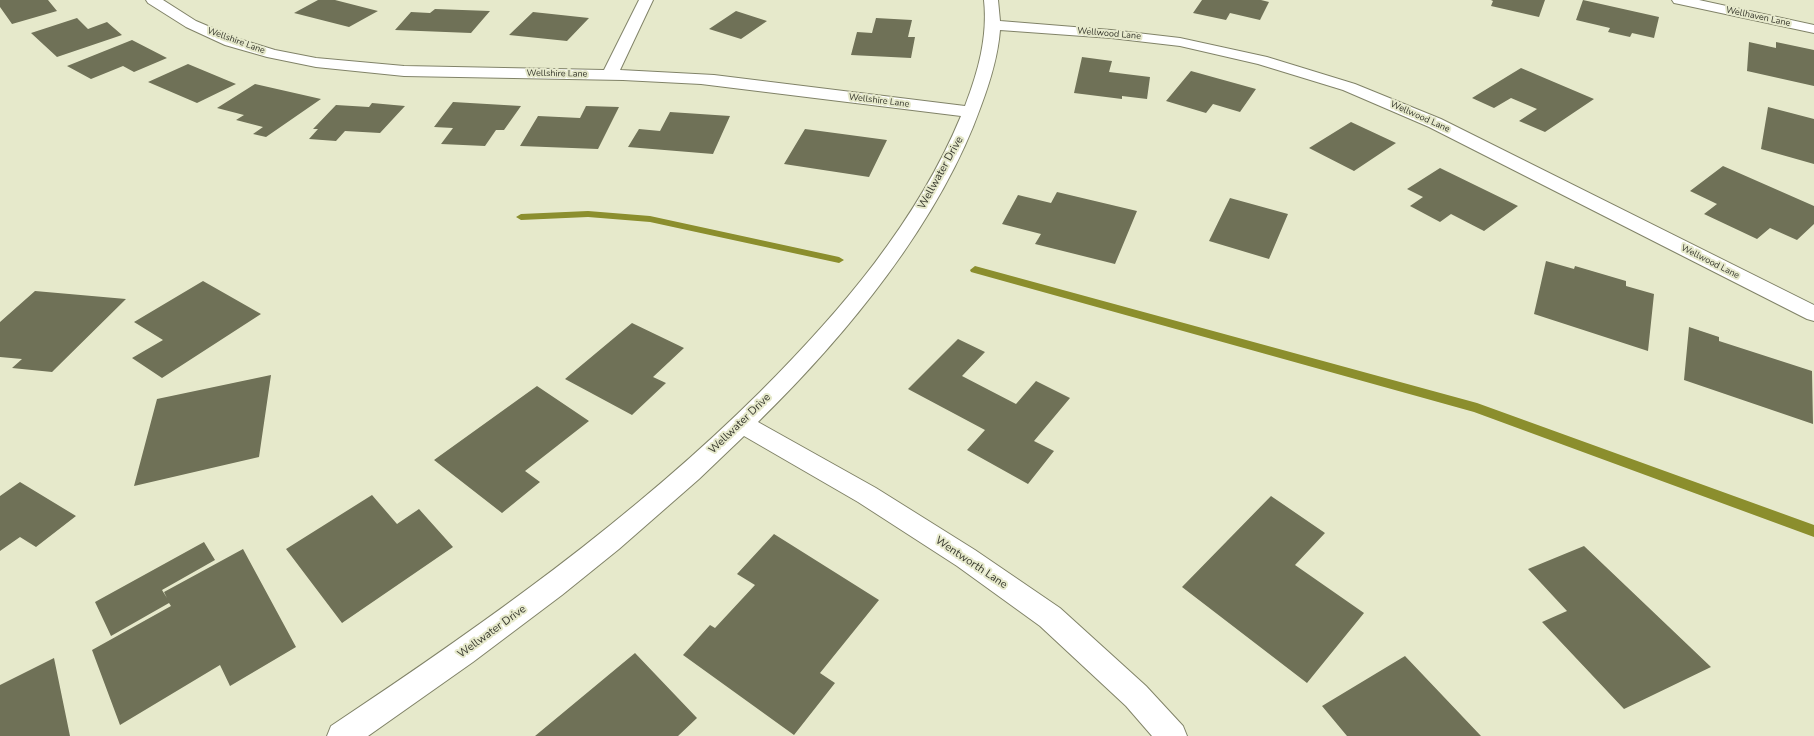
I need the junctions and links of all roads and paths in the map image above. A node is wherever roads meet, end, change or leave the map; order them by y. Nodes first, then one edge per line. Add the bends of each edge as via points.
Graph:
1 (154, 0) edge
2 (646, 0) edge
3 (991, 0) edge
4 (1679, 0) edge
5 (993, 26) junction
6 (1814, 29) edge
7 (610, 74) junction
8 (972, 112) junction
9 (1814, 314) edge
10 (743, 425) junction
11 (342, 736) edge
12 (1172, 736) edge

1 - 7 street, Wellshire Lane via 171,13 233,41 272,54 320,63 352,68 406,71
2 - 7 street
3 - 5 street, Wellwater Drive
4 - 6 street, Wellhaven Lane
5 - 8 street, Wellwater Drive via 985,71
5 - 9 street, Wellwood Lane via 1111,34 1180,42 1262,60 1343,84 1435,123
7 - 8 street, Wellshire Lane via 715,81
8 - 10 street, Wellwater Drive via 953,157 909,229 872,281 822,341
10 - 11 street, Wellwater Drive via 582,564 504,624
10 - 12 street, Wentworth Lane via 867,495 966,558 1050,617 1136,696

